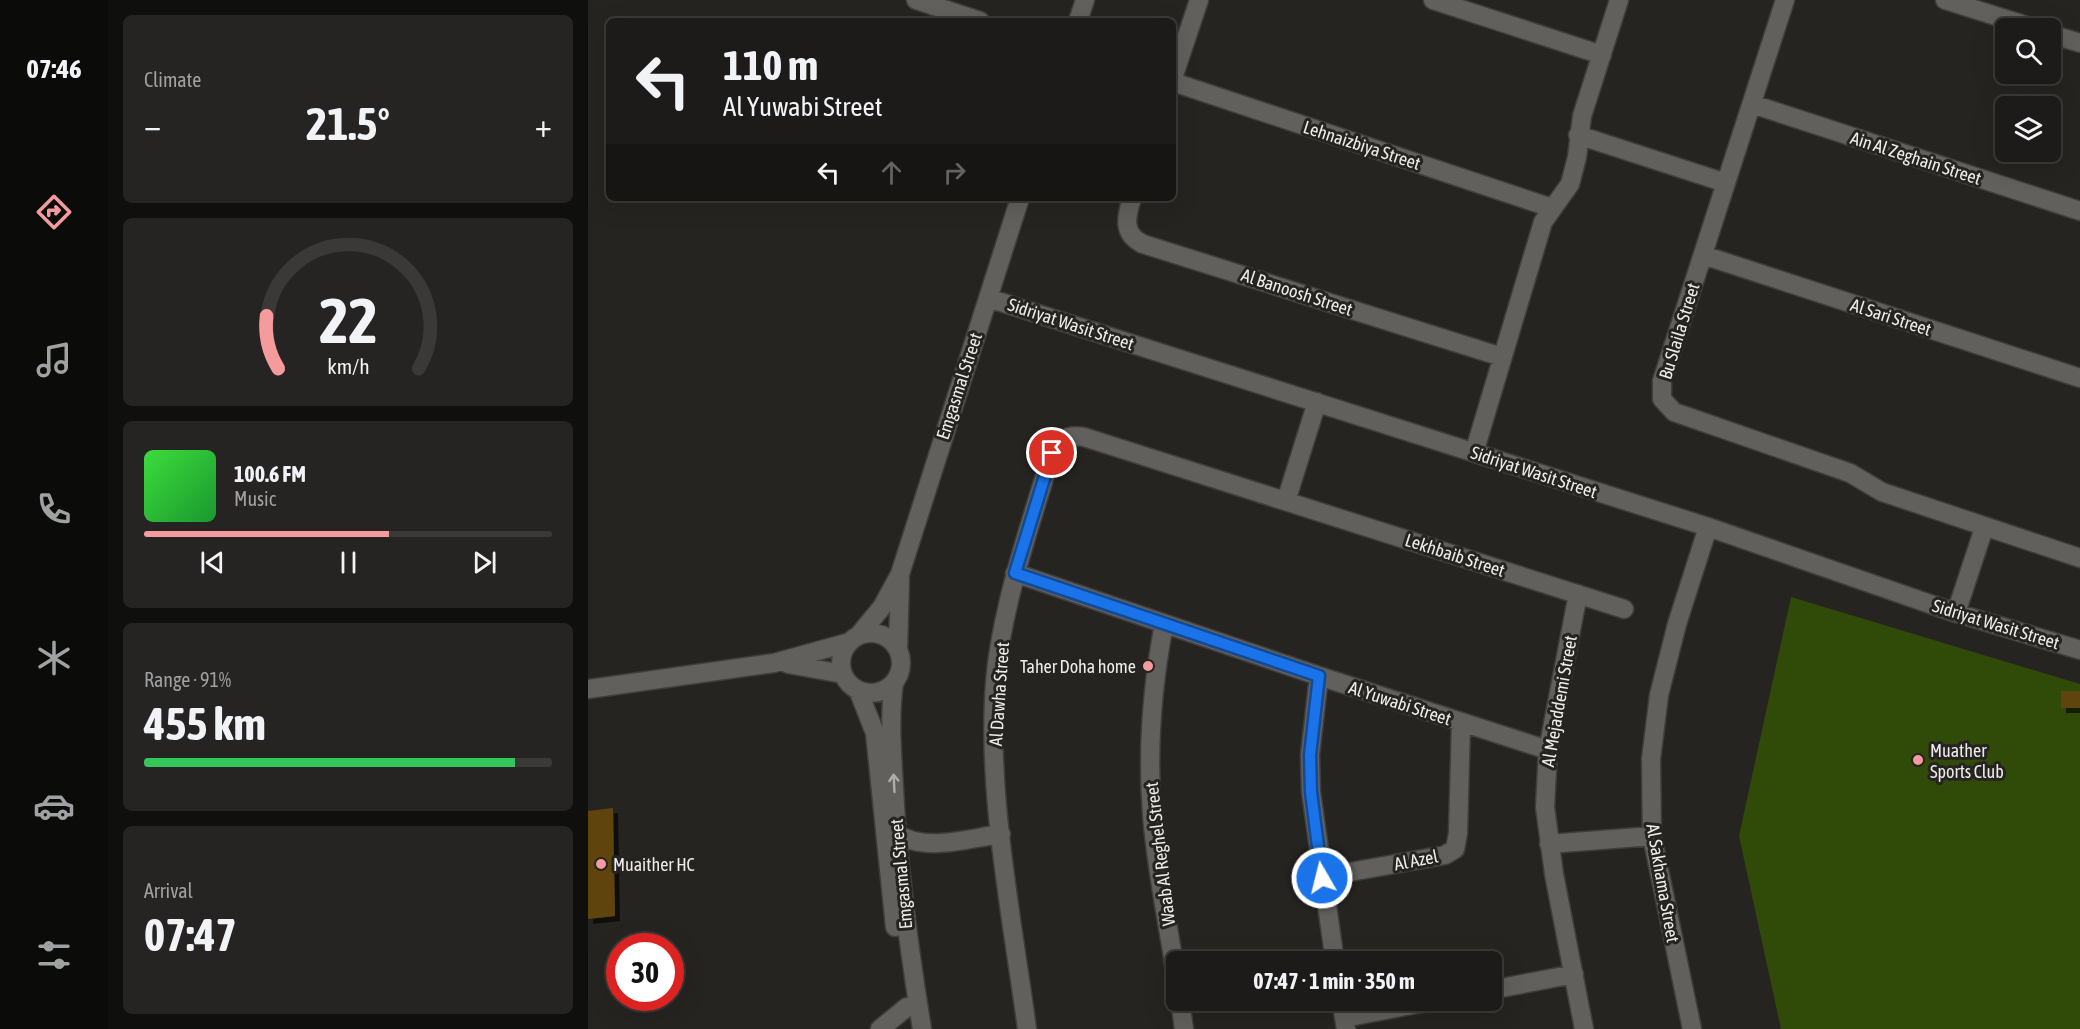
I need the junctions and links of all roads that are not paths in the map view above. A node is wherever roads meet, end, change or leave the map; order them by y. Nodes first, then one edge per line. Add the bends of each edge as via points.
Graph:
1 (916, 0) edge
2 (1085, 0) edge
3 (1199, 0) edge
4 (1433, 0) edge
5 (1619, 0) edge
6 (1785, 0) edge
7 (1945, 0) edge
8 (971, 18) edge
9 (1079, 18) edge
10 (2002, 18) edge
11 (2061, 37) edge
12 (2080, 43) edge
13 (1602, 55) junction
14 (1176, 71) edge
15 (1176, 81) edge
16 (1752, 104) junction
17 (1578, 135) junction
18 (1726, 183) junction
19 (1019, 201) edge
20 (1131, 201) edge
21 (1552, 208) junction
22 (2080, 211) edge
23 (1703, 255) junction
24 (988, 298) junction
25 (1502, 357) junction
26 (2080, 378) edge
27 (1317, 402) junction
28 (1052, 453) joint
29 (1474, 453) junction
30 (1286, 501) junction
31 (1708, 527) junction
32 (1984, 528) junction
33 (2080, 558) edge
34 (1015, 573) junction
35 (900, 574) junction
36 (1578, 594) junction
37 (1624, 609) dead end
38 (1956, 613) junction
39 (1164, 624) junction
40 (854, 639) junction
41 (898, 650) junction
42 (2080, 650) edge
43 (774, 663) junction
44 (843, 674) junction
45 (1319, 676) junction
46 (894, 682) junction
47 (588, 689) edge
48 (858, 690) junction
49 (1461, 723) junction
50 (1548, 750) junction
51 (896, 833) junction
52 (1001, 834) junction
53 (1652, 836) junction
54 (924, 844) junction
55 (1549, 844) junction
56 (900, 863) junction
57 (1322, 878) junction
58 (1172, 951) edge
59 (1333, 951) edge
60 (1574, 974) junction
61 (1502, 988) edge
62 (906, 1007) junction
63 (1181, 1011) edge
64 (1373, 1011) edge
65 (1344, 1016) edge
66 (880, 1029) edge
67 (910, 1029) edge
68 (922, 1029) edge
69 (1027, 1029) edge
70 (1184, 1029) edge
71 (1584, 1029) edge
72 (1692, 1029) edge

1 - 8 street
2 - 9 street
3 - 14 street
4 - 13 street
5 - 13 street
6 - 16 street, Bu Slaila Street
7 - 10 street
11 - 12 street
13 - 17 street
15 - 21 street, Lehnaizbiya Street
16 - 18 street, Bu Slaila Street
16 - 22 street, Ain Al Zeghain Street
17 - 18 street
17 - 21 street via 1570,184
18 - 23 street, Bu Slaila Street
19 - 24 street, Emgasmal Street
20 - 25 street, Al Banoosh Street via 1126,225 1143,244
21 - 25 street via 1544,222
23 - 26 street, Al Sari Street
23 - 32 street, Bu Slaila Street via 1662,381 1662,399 1667,407 1850,473 1881,492
24 - 27 street, Sidriyat Wasit Street
24 - 35 street, Emgasmal Street
25 - 29 street
27 - 29 street, Sidriyat Wasit Street
27 - 30 street
28 - 30 street, Lekhbaib Street via 1068,436 1084,437
28 - 34 street, Al Dawha Street
29 - 31 street, Sidriyat Wasit Street
30 - 36 street, Lekhbaib Street
31 - 38 street, Sidriyat Wasit Street
31 - 53 street, Al Sakhama Street via 1659,695 1652,759
32 - 33 street, Bu Slaila Street
32 - 38 street
34 - 39 street, Al Yuwabi Street
34 - 52 street, Al Dawha Street via 997,664 994,723
35 - 40 street, Emgasmal Street via 882,607
35 - 41 street, Emgasmal Street
36 - 37 street, Lekhbaib Street
36 - 50 street, Al Mejaddemi Street
38 - 42 street, Sidriyat Wasit Street
39 - 45 street, Al Yuwabi Street
39 - 58 street, Waab Al Reghel Street via 1154,675 1150,727 1152,814
40 - 41 street via 870,633 882,635
40 - 43 street
40 - 44 street via 843,651
41 - 46 street via 900,672
43 - 44 street
43 - 47 street
44 - 48 street
45 - 49 street, Al Yuwabi Street
45 - 57 street via 1310,755
46 - 48 street via 878,693
51 -> 46 street, Emgasmal Street via 890,714
48 - 62 street, Emgasmal Street via 875,733 890,897
49 - 50 street, Al Yuwabi Street
49 - 57 street, Al Azel via 1455,849 1445,855
50 - 55 street, Al Mejaddemi Street via 1545,807
51 - 54 street
51 - 56 street, Emgasmal Street
52 - 54 street
52 - 69 street, Al Dawha Street
53 - 55 street
53 - 72 street, Al Sakhama Street
54 - 56 street via 910,851
55 - 60 street, Al Mejaddemi Street
56 - 68 street, Emgasmal Street
57 - 59 street
60 - 61 street
60 - 71 street, Al Mejaddemi Street
62 - 66 street
62 - 67 street, Emgasmal Street
63 - 70 street
64 - 65 street

